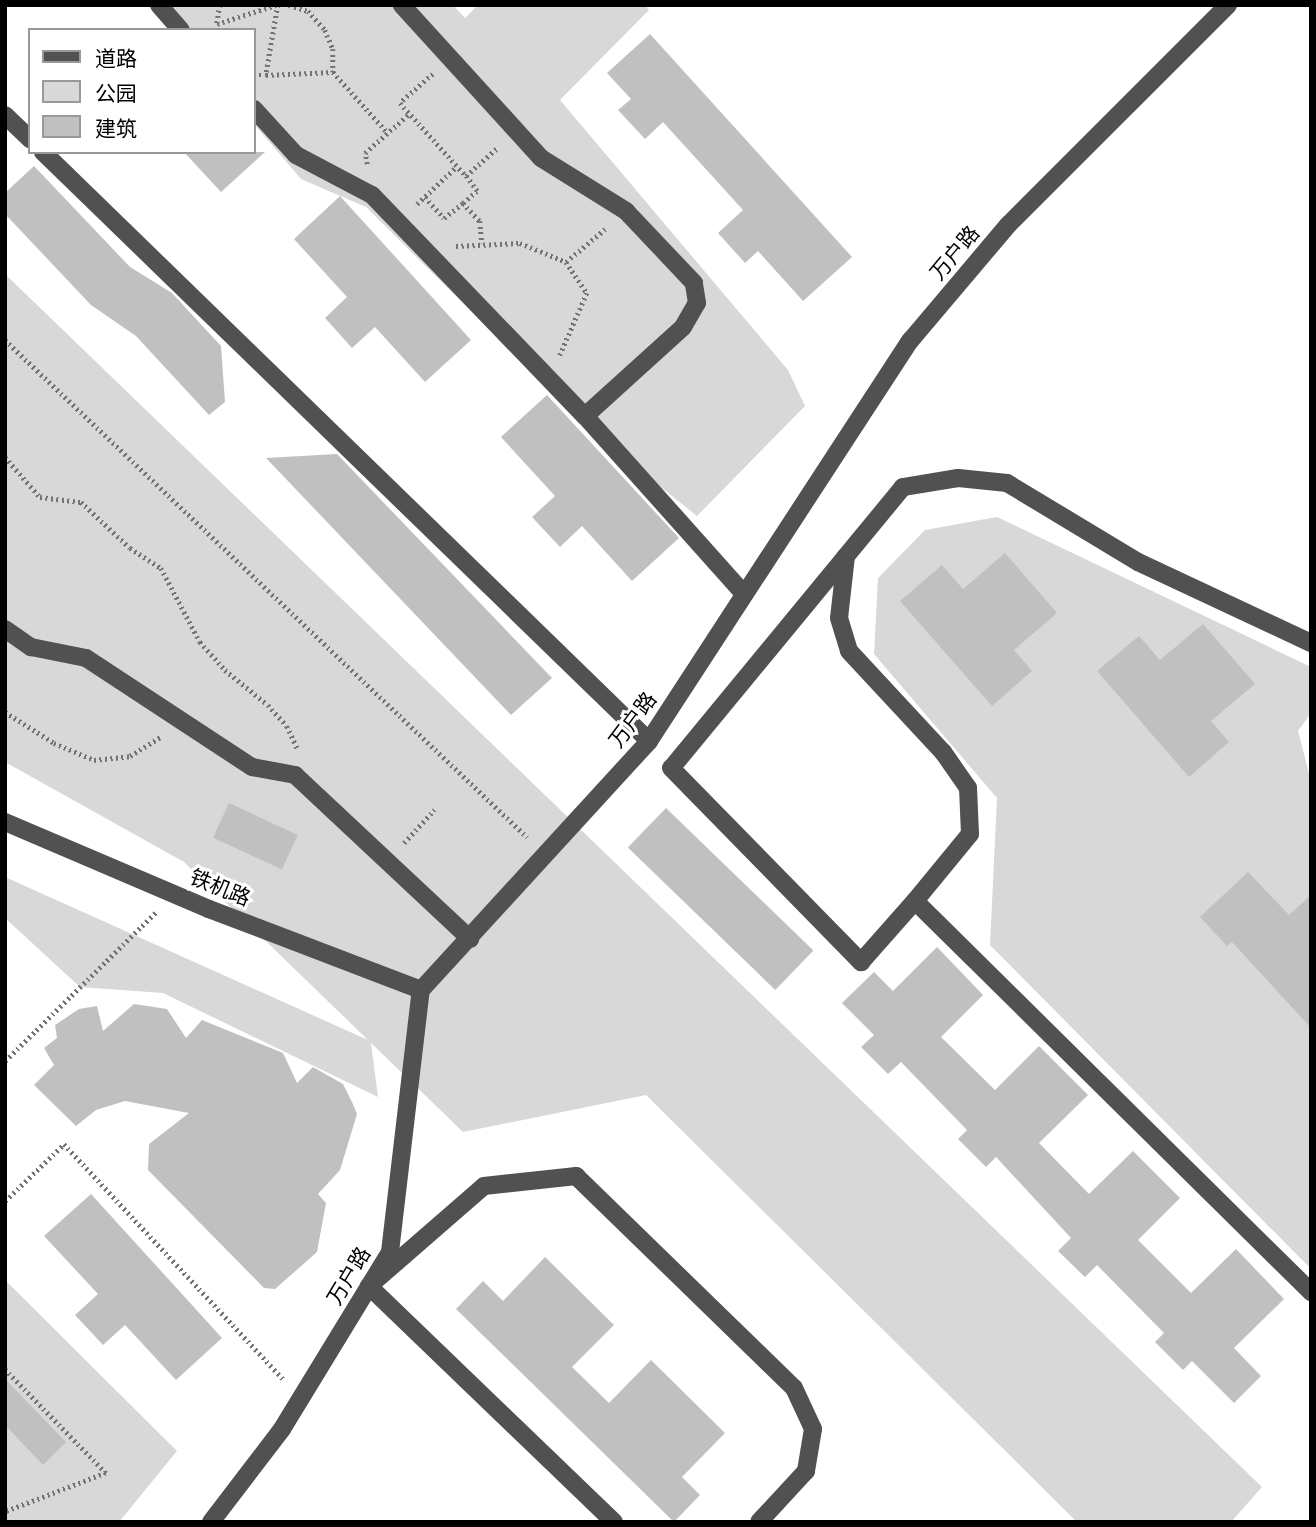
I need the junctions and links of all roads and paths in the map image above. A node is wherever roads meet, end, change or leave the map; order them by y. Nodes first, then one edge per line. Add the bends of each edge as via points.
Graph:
1 (159, 5) edge
2 (220, 5) edge
3 (277, 5) edge
4 (289, 5) edge
5 (402, 5) edge
6 (1228, 5) edge
7 (218, 27) edge
8 (179, 28) edge
9 (451, 58) junction
10 (333, 72) junction
11 (256, 75) edge
12 (266, 75) junction
13 (256, 110) edge
14 (410, 113) junction
15 (5, 116) edge
16 (516, 131) junction
17 (388, 133) junction
18 (28, 137) edge
19 (45, 154) edge
20 (457, 166) junction
21 (466, 176) junction
22 (372, 195) junction
23 (425, 197) junction
24 (463, 203) junction
25 (626, 211) junction
26 (482, 243) junction
27 (426, 251) junction
28 (566, 262) junction
29 (5, 340) edge
30 (547, 377) junction
31 (585, 416) junction
32 (5, 457) edge
33 (846, 556) junction
34 (744, 594) junction
35 (5, 629) edge
36 (1311, 643) edge
37 (5, 712) edge
38 (184, 722) junction
39 (649, 741) junction
40 (295, 775) junction
41 (434, 810) dead end
42 (5, 821) edge
43 (547, 855) junction
44 (387, 861) junction
45 (174, 894) junction
46 (915, 901) junction
47 (470, 939) junction
48 (421, 990) junction
49 (5, 1061) edge
50 (5, 1201) edge
51 (369, 1286) junction
52 (1311, 1292) edge
53 (5, 1369) edge
54 (301, 1398) junction
55 (5, 1512) edge
56 (211, 1522) edge
57 (614, 1522) edge
58 (759, 1522) edge

1 - 8 street
2 - 7 path
3 - 7 path
3 - 12 path
4 - 10 path via 308,11 325,30 333,49
5 - 9 street
6 - 34 street, 万户路 via 1009,225 910,341
9 - 14 path via 400,103
9 - 16 street
10 - 12 path
10 - 17 path
11 - 12 path
13 - 22 street via 296,155
14 - 17 path
14 - 20 path
15 - 18 street
16 - 21 path
16 - 25 street via 541,158
17 - 22 path via 365,153
19 - 39 street
20 - 21 path
20 - 23 path
21 - 24 path via 477,191
22 - 23 path via 415,206
22 - 27 street
23 - 24 path via 444,218
24 - 26 path via 480,221
25 - 28 path
25 - 31 street via 694,283 697,303 683,327
26 - 27 path
26 - 28 path via 520,243
27 - 30 street
28 - 30 path via 587,293 567,344
29 - 43 path
30 - 31 street
31 - 34 street
32 - 40 path via 40,497 81,502 130,548 161,568 200,642 287,726 298,751
33 - 36 street via 903,486 958,478 1007,483 1138,562
33 - 46 street via 839,618 849,651 943,751 968,788 970,834
33 - 46 street via 671,768 861,962
34 - 39 street, 万户路
35 - 38 street via 32,647 86,658
37 - 38 path via 54,743 94,760 130,756
38 - 40 street via 252,767
39 - 43 street, 万户路
40 - 44 street
41 - 44 path
42 - 45 street, 铁机路
43 - 47 street, 万户路
44 - 47 street
45 - 48 street, 铁机路
45 - 49 path
46 - 52 street
47 - 48 street, 万户路
48 - 51 street, 万户路 via 390,1252
50 - 54 path via 64,1144
51 - 54 street, 万户路
51 - 57 street
51 - 58 street via 485,1186 576,1175 794,1388 813,1429 806,1471
53 - 55 path via 106,1473
54 - 56 street, 万户路

